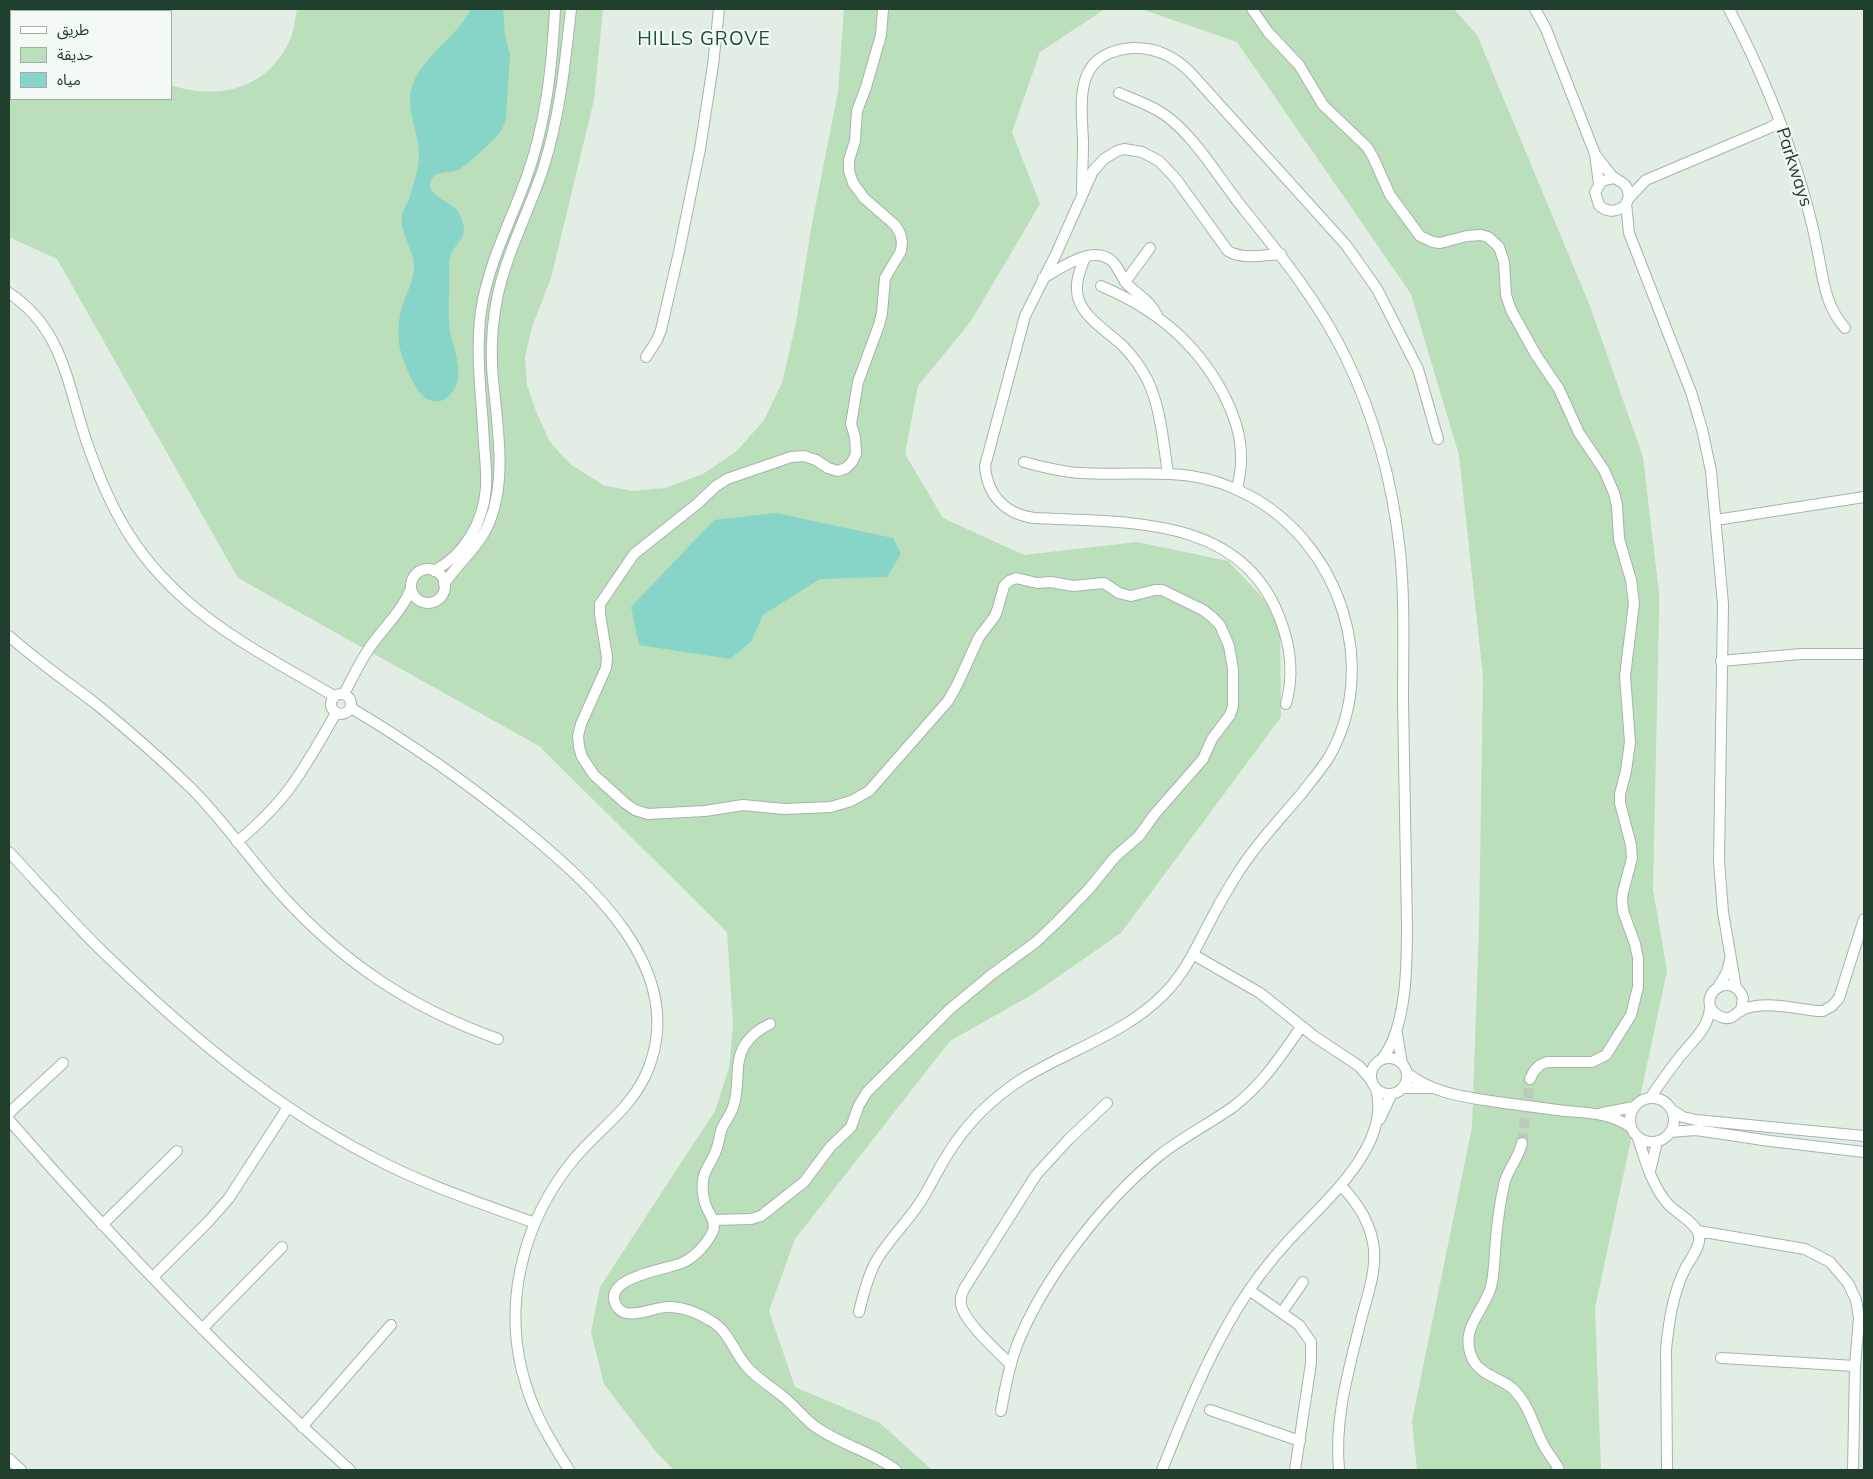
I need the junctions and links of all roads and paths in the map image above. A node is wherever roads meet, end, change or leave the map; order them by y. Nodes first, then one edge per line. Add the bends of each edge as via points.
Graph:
1 (555, 9) edge
2 (571, 9) edge
3 (719, 9) edge
4 (883, 9) edge
5 (1252, 9) edge
6 (1535, 9) edge
7 (1729, 9) edge
8 (1119, 93) dead end
9 (1780, 122) junction
10 (1595, 154) junction
11 (1617, 179) junction
12 (1646, 180) junction
13 (1599, 184) junction
14 (1082, 194) junction
15 (1627, 201) junction
16 (1610, 211) junction
17 (1629, 233) junction
18 (1150, 248) dead end
19 (1281, 254) junction
20 (1085, 257) junction
21 (1043, 278) junction
22 (1125, 282) junction
23 (1101, 286) dead end
24 (9, 294) edge
25 (1158, 318) junction
26 (1844, 328) dead end
27 (646, 357) dead end
28 (1438, 439) dead end
29 (1024, 462) dead end
30 (1168, 473) junction
31 (1237, 490) junction
32 (1864, 496) edge
33 (1716, 520) junction
34 (434, 571) junction
35 (444, 584) junction
36 (411, 589) junction
37 (423, 603) junction
38 (397, 615) junction
39 (9, 636) edge
40 (1864, 654) edge
41 (1721, 661) junction
42 (339, 695) junction
43 (1286, 704) dead end
44 (350, 708) junction
45 (336, 713) junction
46 (237, 842) junction
47 (9, 852) edge
48 (1864, 919) edge
49 (1194, 956) junction
50 (1731, 956) junction
51 (1718, 987) junction
52 (1736, 988) junction
53 (1743, 998) junction
54 (1765, 1005) junction
55 (1710, 1006) junction
56 (1740, 1010) junction
57 (1726, 1018) junction
58 (770, 1024) dead end
59 (1301, 1026) junction
60 (1397, 1032) junction
61 (1700, 1033) junction
62 (498, 1040) dead end
63 (1380, 1060) junction
64 (63, 1063) dead end
65 (1355, 1063) junction
66 (1402, 1063) junction
67 (1407, 1073) junction
68 (1667, 1075) junction
69 (1530, 1079) tunnel mouth
70 (1371, 1080) junction
71 (1403, 1088) junction
72 (1432, 1088) junction
73 (1376, 1089) junction
74 (1391, 1095) junction
75 (1651, 1097) junction
76 (1107, 1103) dead end
77 (288, 1107) junction
78 (1634, 1107) junction
79 (1670, 1107) junction
80 (9, 1113) edge
81 (1601, 1114) junction
82 (9, 1120) edge
83 (1378, 1122) junction
84 (1630, 1127) junction
85 (1670, 1132) junction
86 (1864, 1136) edge
87 (1638, 1138) junction
88 (1658, 1142) junction
89 (1522, 1143) tunnel mouth
90 (177, 1151) dead end
91 (1864, 1152) edge
92 (1650, 1172) junction
93 (1340, 1186) junction
94 (713, 1220) junction
95 (535, 1223) junction
96 (102, 1225) junction
97 (1698, 1231) junction
98 (282, 1247) dead end
99 (153, 1277) junction
100 (1303, 1282) dead end
101 (1249, 1290) junction
102 (859, 1312) dead end
103 (1282, 1312) junction
104 (391, 1325) dead end
105 (202, 1330) junction
106 (1721, 1358) dead end
107 (1010, 1365) junction
108 (1855, 1366) junction
109 (1210, 1410) dead end
110 (1001, 1411) dead end
111 (302, 1427) junction
112 (1300, 1441) junction
113 (9, 1459) edge
114 (21, 1470) edge
115 (350, 1470) edge
116 (569, 1470) edge
117 (896, 1470) edge
118 (1162, 1470) edge
119 (1295, 1470) edge
120 (1339, 1470) edge
121 (1559, 1470) edge
122 (1667, 1470) edge
123 (1852, 1470) edge

1 - 34 street via 550,78 539,138 499,245 481,311 479,364 486,476 483,506 462,549
2 - 35 street via 564,79 553,133 507,261 495,312 492,364 499,478 496,502 483,535
3 - 27 street via 704,121 679,252 661,330
4 - 94 street via 881,35 857,111 849,171 852,182 864,198 895,225 902,242 901,252 885,278 879,326 858,382 851,424 856,454 846,468 838,471 804,456 791,457 728,479 634,554 600,604 606,668 581,724 578,736 582,757 594,775 625,803 648,814 743,805 784,809 851,802 869,791 948,700 979,636 998,608 1004,586 1016,578 1072,586 1104,583 1125,596 1162,590 1203,610 1220,626 1229,646 1233,706 1203,759 1139,836 1115,857 1047,932 970,992 909,1048 864,1096 850,1127 804,1182 761,1216
5 - 69 street via 1268,32 1299,65 1323,105 1367,147 1390,195 1420,236 1440,243 1481,234 1499,247 1511,310 1559,389 1614,493 1619,539 1634,603 1625,676 1628,757 1620,804 1632,858 1622,901 1638,958 1638,987 1631,1015 1606,1055 1592,1062 1547,1062 1534,1071
6 - 10 street via 1546,29
7 - 9 street, Parkways
8 - 19 street via 1156,109 1176,124
9 - 12 street
9 - 26 street, Parkways via 1808,209 1826,296
10 - 11 street
10 - 13 street
11 - 12 street
11 - 13 street via 1606,179
11 - 15 street via 1626,186
12 - 15 street
13 - 16 street via 1596,201
14 - 19 street via 1093,171 1104,159 1117,151 1133,150 1151,156 1171,172 1233,254
14 - 21 street
14 - 28 street via 1081,99 1089,71 1105,56 1128,49 1148,49 1175,59 1326,224 1367,274 1418,369
15 - 16 street via 1617,210
15 - 17 street
16 - 17 street
17 - 33 street via 1697,411 1710,471
18 - 22 street
19 - 60 street via 1325,320 1356,382 1380,451 1397,528 1402,586 1407,926 1405,982
20 - 21 street
20 - 22 street via 1096,254 1106,258 1115,265
20 - 30 street via 1077,281 1079,302 1087,314 1131,355 1146,378 1156,404
21 - 43 street via 1020,330 987,456 986,476 993,494 1006,509 1024,517 1162,526 1200,538 1236,558 1264,588 1284,628 1291,673
22 - 25 street via 1148,302
23 - 25 street
24 - 42 street via 42,324 61,356 91,454 117,515 143,554 174,590 211,622 238,641
25 - 31 street via 1195,351 1230,407 1240,443 1241,467
29 - 30 street via 1078,473
30 - 31 street via 1203,478
31 - 49 street via 1265,505 1290,525 1328,575 1347,628 1351,684 1341,730 1327,760 1245,862 1214,913
32 - 33 street
33 - 41 street via 1722,595
34 - 35 street
34 - 36 street via 417,573
35 - 37 street via 440,598
36 - 37 street via 416,599
36 - 38 street
37 - 38 street
38 - 42 street via 378,636
39 - 46 street via 146,746 192,789
40 - 41 street via 1801,654
41 - 50 street via 1719,861
42 - 44 street via 351,701
42 - 45 street via 330,705
44 - 45 street via 345,714
44 - 95 street via 469,786 577,875 617,919 633,944 652,987 657,1016 655,1045 637,1092 566,1170 548,1195
45 - 46 street via 288,790
46 - 62 street via 304,918 370,975 420,1006
47 - 77 street via 95,944 144,990 207,1046
48 - 54 street via 1836,1003 1817,1011
49 - 59 street via 1260,993
49 - 102 street via 1168,990 1140,1015 1037,1070 1001,1093 977,1116 951,1149 920,1202 875,1262
50 - 51 street
50 - 52 street
51 - 52 street via 1729,985
51 - 55 street via 1710,997
52 - 53 street
53 - 54 street
53 - 56 street
54 - 56 street
55 - 57 street via 1716,1015
55 - 61 street via 1709,1018
56 - 57 street
57 - 61 street
58 - 94 street via 751,1037 740,1054 734,1106 704,1174 704,1202
59 - 65 street
59 - 107 street via 1277,1062 1250,1092 1160,1155 1098,1218 1043,1295
60 - 63 street
60 - 66 street
61 - 68 street
63 - 65 street
63 - 66 street via 1393,1058
63 - 70 street via 1372,1070
64 - 80 street
65 - 70 street
66 - 67 street
67 - 71 street
67 - 72 street
68 - 75 street
68 - 79 street via 1665,1089
70 - 73 street
71 - 72 street
71 - 74 street
72 - 81 street via 1501,1102
73 - 74 street
73 - 83 street
74 - 83 street
75 - 78 street
75 - 79 street
76 - 107 street via 1036,1175 960,1298 968,1319
77 - 95 street via 396,1169
77 - 99 street via 229,1198
78 - 81 street
78 - 84 street via 1630,1113
79 - 85 street via 1674,1124
79 - 86 street via 1683,1117 1696,1120
81 - 84 street
82 - 96 street
83 - 93 street via 1366,1149
84 - 87 street
85 - 88 street
85 - 91 street via 1696,1130
87 - 88 street
87 - 92 street
88 - 92 street
89 - 121 street via 1505,1182 1494,1277 1487,1298 1470,1327 1469,1349 1481,1370 1504,1382 1520,1397
90 - 96 street
92 - 97 street via 1668,1204
93 - 101 street via 1278,1252
93 - 120 street via 1364,1216 1372,1236 1374,1258 1372,1280 1339,1420
94 - 117 street via 714,1228 702,1248 688,1260 621,1285 616,1293 616,1304 622,1312 631,1314 672,1307 712,1321 748,1368 813,1424
95 - 116 street via 518,1276 515,1313 518,1349 532,1402
96 - 99 street
97 - 108 street via 1796,1246 1830,1262 1848,1283 1856,1300 1859,1318
97 - 122 street via 1699,1243 1683,1272 1668,1329
98 - 105 street
99 - 105 street
100 - 103 street
101 - 103 street
101 - 118 street via 1209,1358
103 - 112 street via 1304,1330 1312,1349
104 - 111 street
105 - 111 street
106 - 108 street
107 - 110 street
108 - 123 street
109 - 112 street
111 - 115 street
112 - 119 street
113 - 114 street

